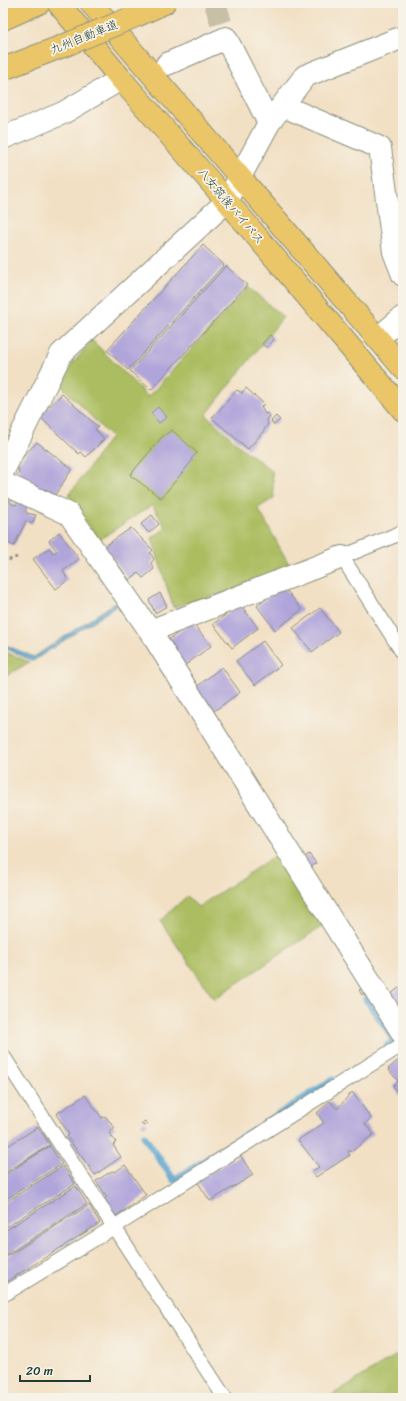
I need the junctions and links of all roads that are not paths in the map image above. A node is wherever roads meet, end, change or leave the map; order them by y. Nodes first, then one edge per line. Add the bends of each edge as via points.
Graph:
1 (44, 3) edge
2 (91, 3) edge
3 (164, 3) edge
4 (3, 18) edge
5 (403, 37) edge
6 (167, 64) dead end
7 (3, 69) edge
8 (121, 79) junction
9 (283, 106) junction
10 (270, 124) junction
11 (3, 138) edge
12 (240, 177) junction
13 (227, 201) junction
14 (403, 275) edge
15 (403, 317) edge
16 (378, 338) junction
17 (403, 368) edge
18 (403, 410) edge
19 (3, 471) edge
20 (3, 483) edge
21 (403, 532) edge
22 (342, 556) junction
23 (150, 631) junction
24 (403, 653) edge
25 (403, 1034) edge
26 (403, 1044) edge
27 (3, 1056) edge
28 (114, 1227) junction
29 (3, 1295) edge
30 (225, 1398) edge

1 - 4 highway
1 - 8 highway, 八女筑後バイパス
2 - 12 highway, 八女筑後バイパス
3 - 7 highway, 九州自動車道, bridge
5 - 9 street via 305,76
6 - 10 street via 224,31
8 - 11 street via 63,114
8 - 13 highway, 八女筑後バイパス
9 - 10 street
9 - 14 street via 380,148 394,252
10 - 12 street
12 - 13 street
12 - 16 highway, 八女筑後バイパス
13 - 18 highway, 八女筑後バイパス
13 - 19 street via 61,354
15 - 16 street
16 - 17 highway, 八女筑後バイパス
20 - 23 street via 69,514
21 - 22 lane
22 - 23 street
22 - 24 lane
23 - 25 street
26 - 28 lane
27 - 28 lane
28 - 29 lane
28 - 30 lane

